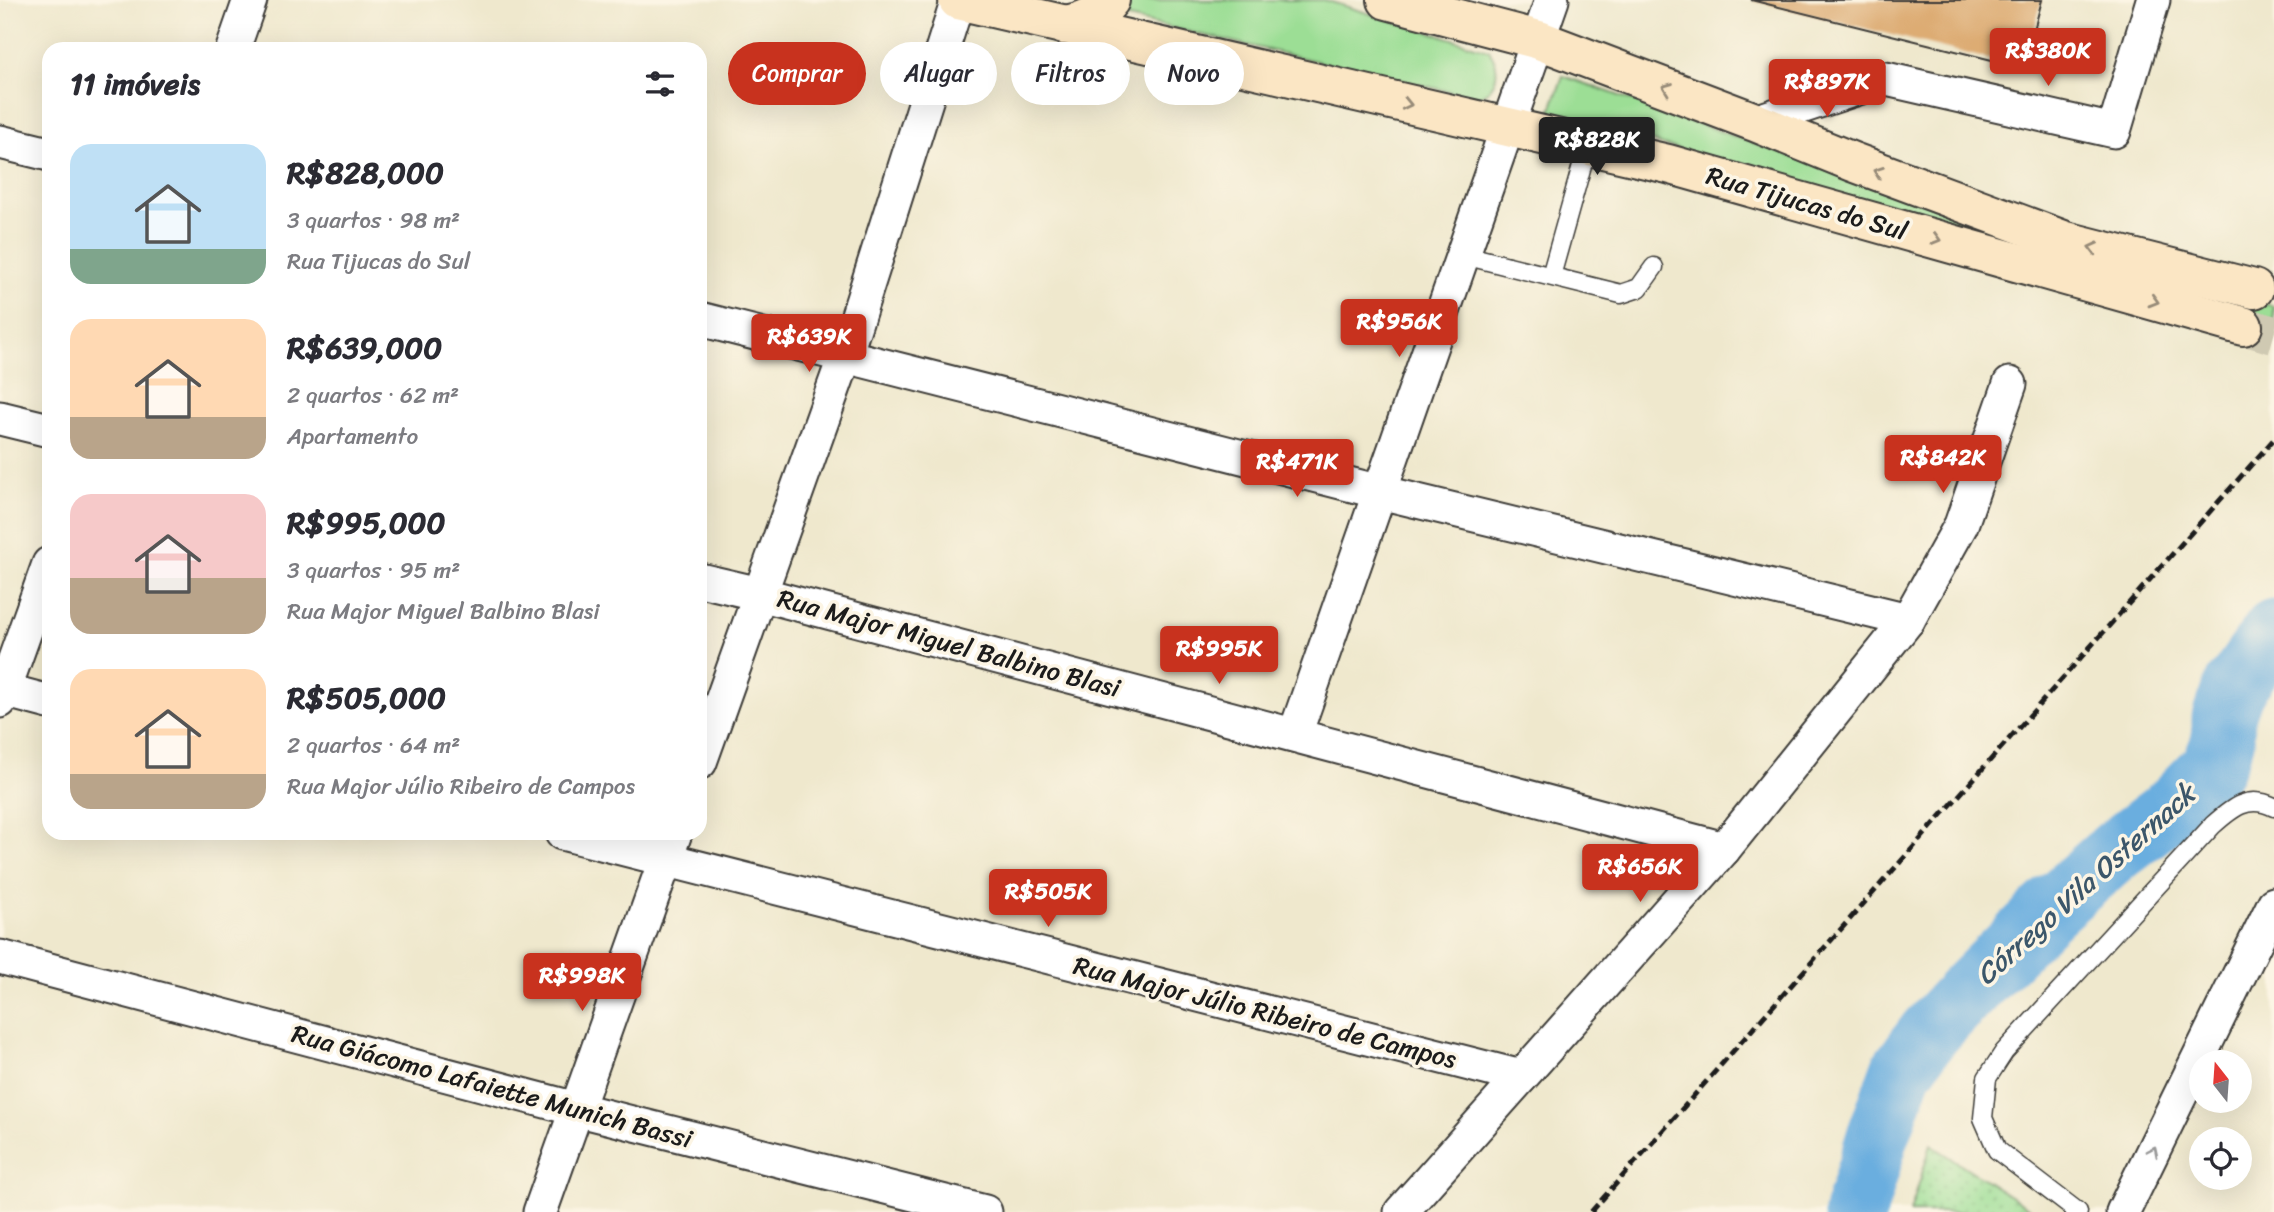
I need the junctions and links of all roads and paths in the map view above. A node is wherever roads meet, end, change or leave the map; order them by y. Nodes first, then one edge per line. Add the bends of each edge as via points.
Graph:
1 (250, 0) edge
2 (958, 0) edge
3 (1110, 0) edge
4 (1387, 0) edge
5 (1552, 0) edge
6 (2153, 0) edge
7 (1065, 25) junction
8 (1539, 40) junction
9 (235, 42) edge
10 (1755, 122) junction
11 (1508, 127) junction
12 (0, 142) edge
13 (1588, 144) junction
14 (42, 152) edge
15 (1464, 255) junction
16 (1654, 267) dead end
17 (1551, 276) junction
18 (2254, 289) tunnel mouth
19 (707, 321) edge
20 (2243, 326) tunnel mouth
21 (845, 356) junction
22 (2010, 384) dead end
23 (0, 418) edge
24 (42, 428) edge
25 (1380, 492) junction
26 (707, 582) edge
27 (42, 583) edge
28 (760, 594) junction
29 (1908, 620) junction
30 (1, 693) edge
31 (42, 701) edge
32 (1295, 734) junction
33 (707, 742) edge
34 (2274, 807) edge
35 (620, 840) edge
36 (670, 846) edge
37 (1724, 849) junction
38 (2274, 904) edge
39 (0, 957) edge
40 (1521, 1077) junction
41 (576, 1109) junction
42 (540, 1212) edge
43 (985, 1212) edge
44 (1401, 1212) edge
45 (2078, 1212) edge
46 (2123, 1212) edge

1 - 9 street
2 - 7 main road, Rua Tijucas do Sul
2 - 21 street
3 - 7 main road via 1093,16
4 - 8 main road, Rua Tijucas do Sul
5 - 8 street
6 - 10 street via 2114,131 1886,79
7 -> 11 main road, Rua Tijucas do Sul
10 -> 8 main road, Rua Tijucas do Sul
8 - 11 street
18 -> 10 main road, Rua Tijucas do Sul via 2066,241
11 - 13 main road, Rua Tijucas do Sul
11 - 15 street
12 - 14 street
13 - 17 lane
13 -> 20 main road, Rua Tijucas do Sul
15 - 17 lane
15 - 25 street
16 - 17 lane via 1639,288 1621,294
19 - 21 street
21 - 25 street
21 - 28 street
22 - 29 street via 1961,525
23 - 24 street
25 - 29 street
25 - 32 street
26 - 28 street, Rua Major Miguel Balbino Blasi
27 - 30 street
28 - 32 street, Rua Major Miguel Balbino Blasi
28 - 33 street
29 - 37 street
30 - 31 street
32 - 37 street, Rua Major Miguel Balbino Blasi
34 - 45 lane via 2237,804 2213,825 2004,1052 1987,1077 1983,1118 1997,1150
35 - 36 street, Rua Major Júlio Ribeiro de Campos
36 - 40 street, Rua Major Júlio Ribeiro de Campos
36 - 41 street
37 - 40 street
46 -> 38 street
39 - 41 street, Rua Giácomo Lafaiette Munich Bassi
40 - 44 street
41 - 42 street
41 - 43 street, Rua Giácomo Lafaiette Munich Bassi

